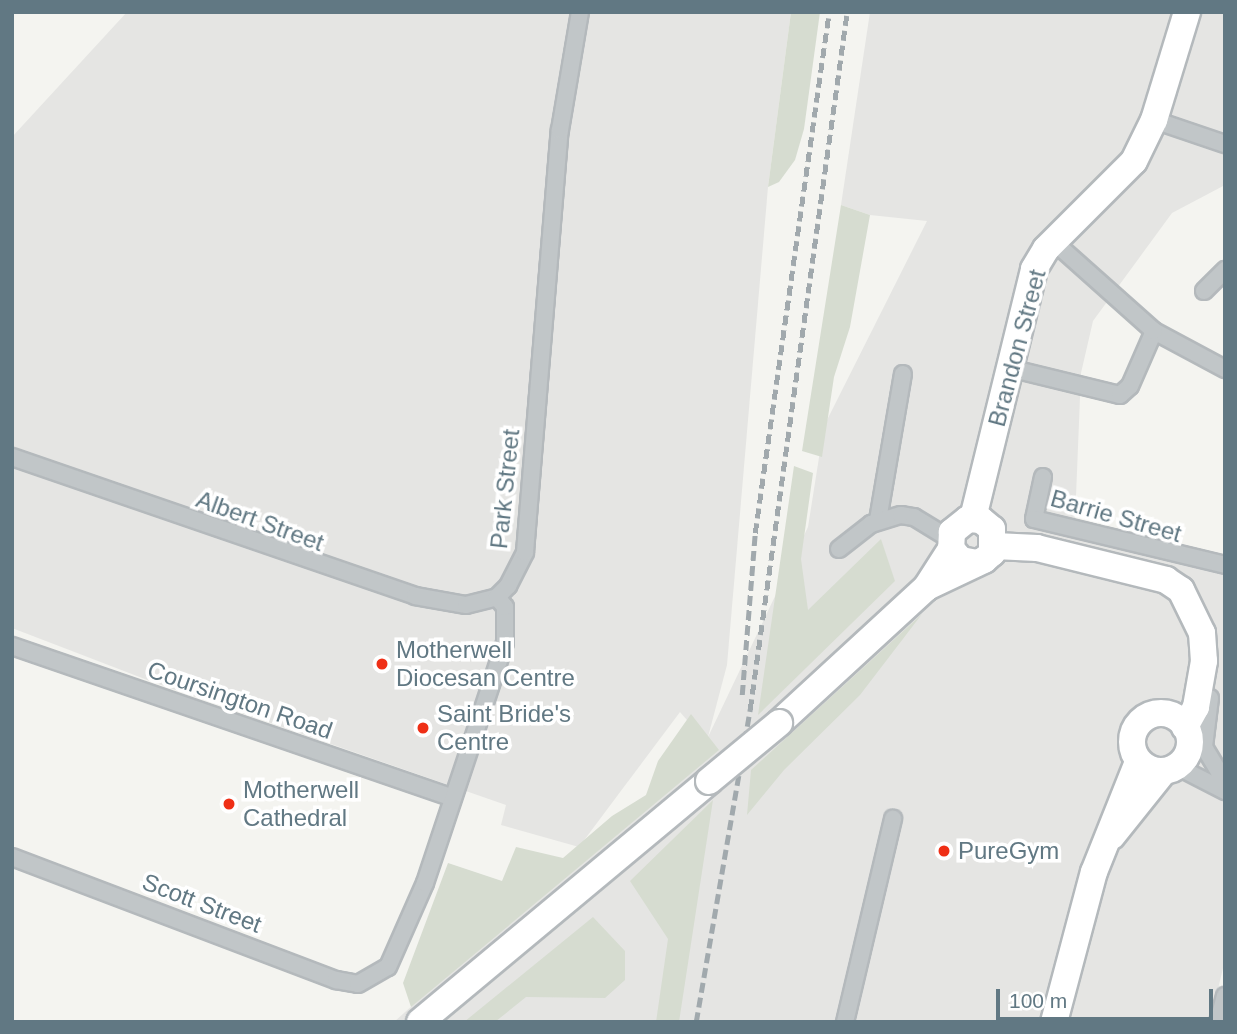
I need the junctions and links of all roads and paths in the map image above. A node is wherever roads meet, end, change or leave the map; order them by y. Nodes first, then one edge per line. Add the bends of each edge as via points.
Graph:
1 (580, 12) edge
2 (1187, 12) edge
3 (1154, 120) junction
4 (1225, 144) edge
5 (1054, 242) junction
6 (1224, 271) edge
7 (1203, 291) dead end
8 (1154, 331) junction
9 (1009, 368) junction
10 (1225, 369) edge
11 (903, 374) dead end
12 (12, 457) edge
13 (1043, 477) dead end
14 (973, 518) junction
15 (878, 520) junction
16 (951, 544) junction
17 (839, 549) dead end
18 (986, 555) junction
19 (1225, 565) edge
20 (926, 588) junction
21 (497, 597) junction
22 (12, 646) edge
23 (1202, 672) junction
24 (1177, 719) junction
25 (1138, 762) junction
26 (1171, 770) junction
27 (1225, 782) edge
28 (1225, 791) edge
29 (453, 798) junction
30 (893, 819) dead end
31 (1102, 848) junction
32 (12, 857) edge
33 (1225, 996) edge
34 (421, 1022) edge
35 (845, 1022) edge
36 (1054, 1022) edge
37 (1218, 1022) edge

1 - 21 street, Park Street via 560,130 525,552 508,586
2 - 3 main road, Brandon Street
3 - 4 street
3 - 5 main road, Brandon Street via 1134,161
5 - 8 street
5 - 9 main road, Brandon Street via 1034,269
6 - 7 street
8 - 9 street via 1130,386 1120,395
8 - 10 street
9 - 14 main road, Brandon Street
11 - 15 street
12 - 21 street, Albert Street via 415,596 466,605
13 - 19 street, Barrie Street via 1034,519
14 - 16 main road via 956,525
14 - 18 main road via 992,529
15 - 16 street via 914,517
15 - 17 street
16 - 18 main road via 961,560
16 - 20 main road
18 - 20 main road
18 - 23 main road via 1037,548 1166,580 1181,590 1192,606 1202,633
20 - 34 main road, bridge via 779,723
21 - 29 street via 505,607 505,643
22 - 29 street, Coursington Road
23 - 24 main road
23 - 27 street via 1211,694 1204,747
24 - 25 main road via 1151,714 1134,732 1133,753
24 - 26 main road via 1189,744
25 - 26 main road via 1148,771
25 - 31 main road
26 - 28 street
26 - 31 main road
29 - 32 street, Scott Street via 425,883 388,967 358,985
30 - 35 street
31 - 36 main road
33 - 37 street

